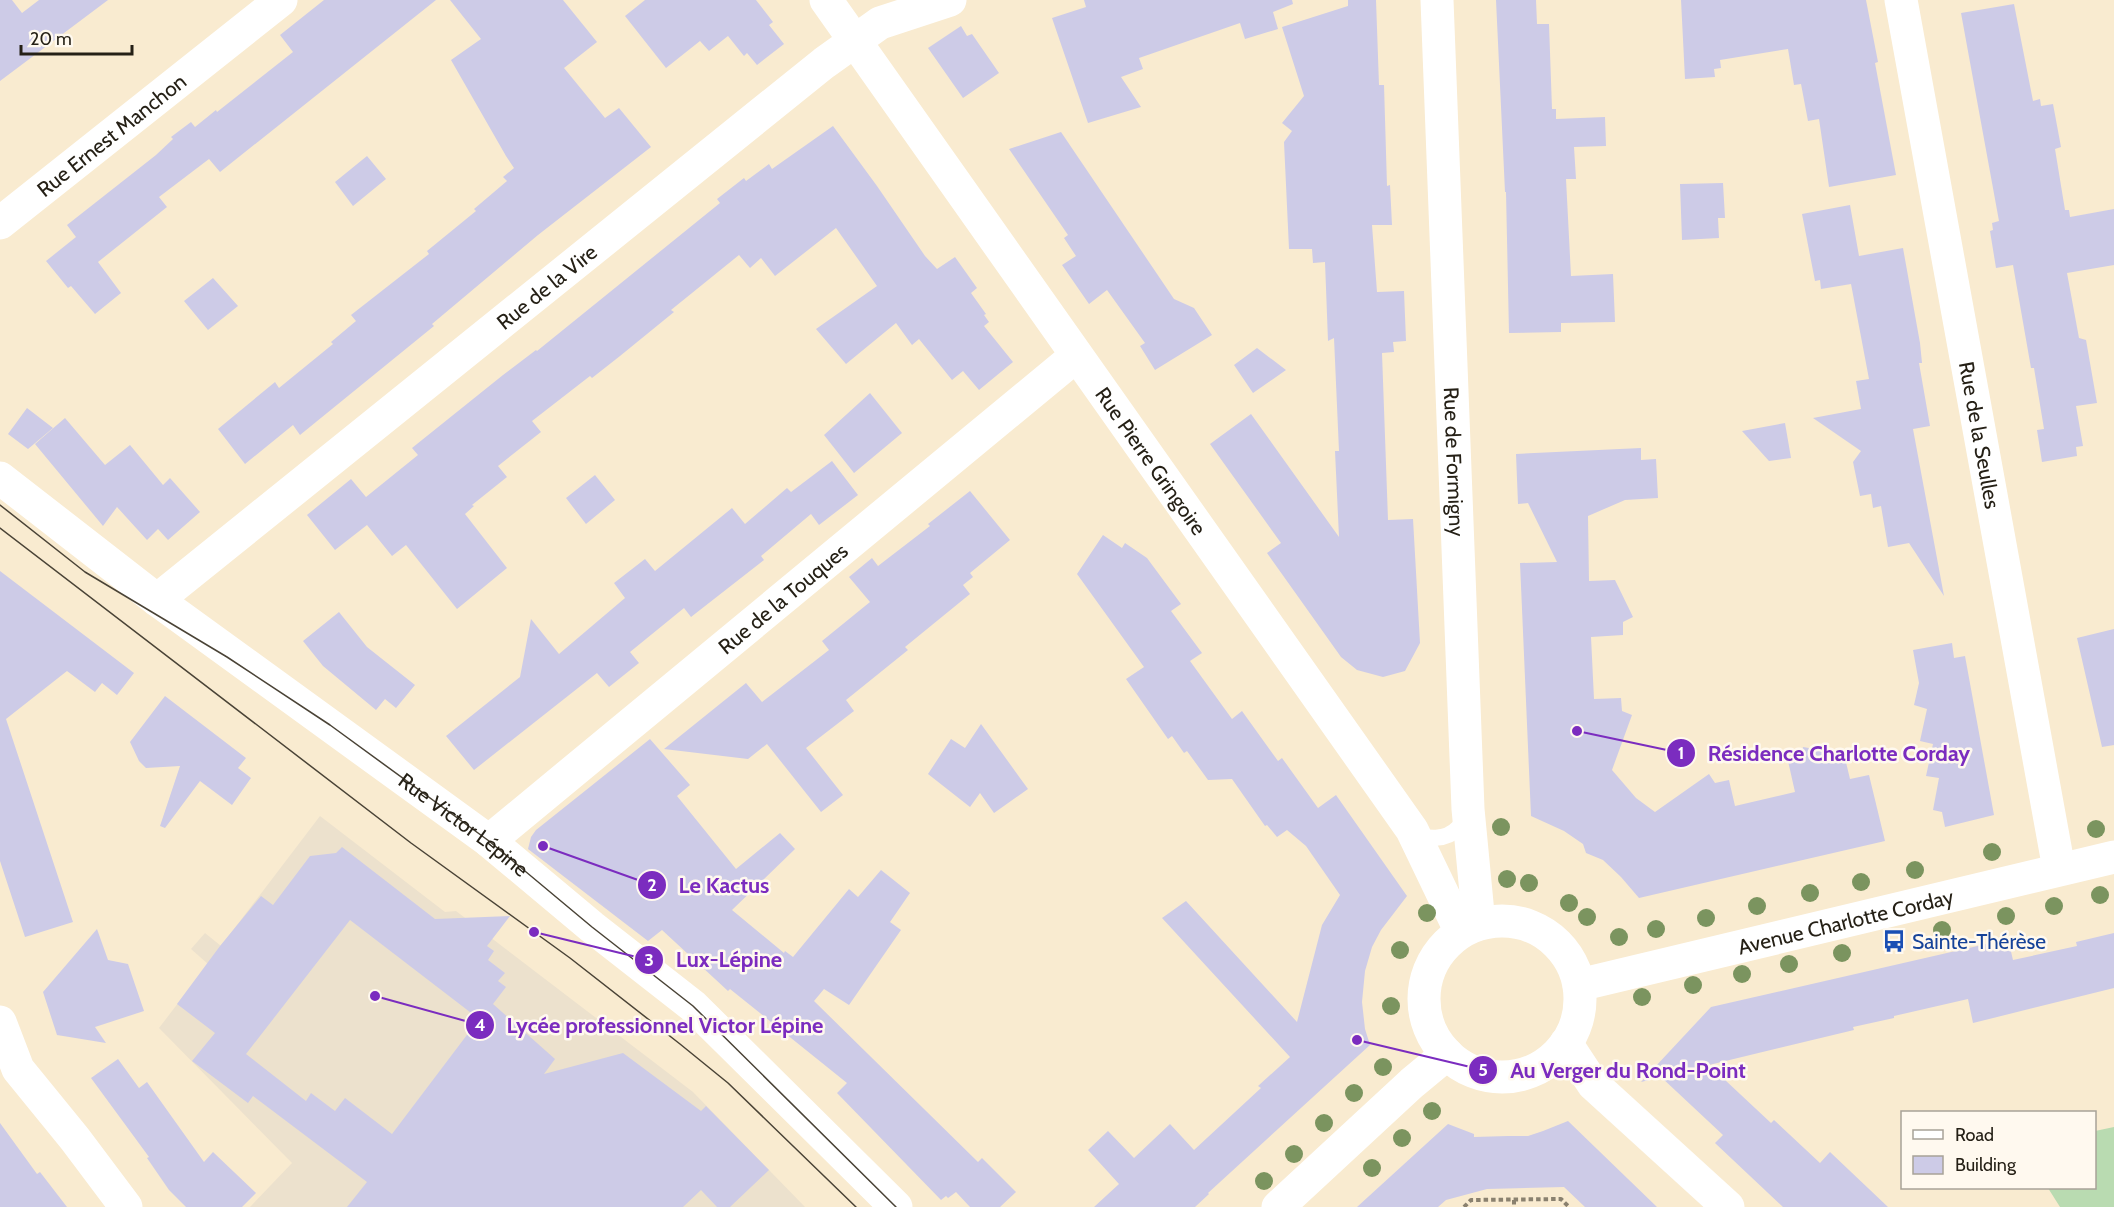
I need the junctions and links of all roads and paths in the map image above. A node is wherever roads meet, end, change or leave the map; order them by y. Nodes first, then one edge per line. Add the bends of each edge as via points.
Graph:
1 (281, 0) edge
2 (826, 0) edge
3 (950, 0) edge
4 (1437, 0) edge
5 (1901, 0) edge
6 (855, 41) junction
7 (0, 224) edge
8 (1076, 356) junction
9 (0, 478) edge
10 (157, 600) junction
11 (1468, 809) junction
12 (1412, 830) junction
13 (489, 841) junction
14 (2114, 857) edge
15 (2059, 869) junction
16 (1470, 928) junction
17 (1579, 985) junction
18 (0, 1022) edge
19 (1566, 1043) junction
20 (1447, 1054) junction
21 (1514, 1200) junction
22 (126, 1207) edge
23 (896, 1207) edge
24 (1278, 1207) edge
25 (1464, 1207) edge
26 (1514, 1207) edge
27 (1569, 1207) edge
28 (1728, 1207) edge

1 - 7 street, Rue Ernest Manchon
2 - 6 street, Rue Pierre Gringoire
3 - 6 street, Rue de la Vire via 880,23
4 - 11 street, Rue de Formigny
5 - 15 street, Rue de la Seulles
6 - 8 street, Rue Pierre Gringoire
6 - 10 street, Rue de la Vire
8 - 12 street, Rue Pierre Gringoire
8 - 13 street, Rue de la Touques
9 - 10 street, Rue Victor Lépine
10 - 13 street, Rue Victor Lépine
11 - 12 lane via 1459,828 1446,836 1420,837
11 - 16 street, Rue de Formigny
12 - 16 street, Rue Pierre Gringoire
13 - 23 street, Rue Victor Lépine via 693,1006
14 - 15 street, Avenue Charlotte Corday
15 - 17 street, Avenue Charlotte Corday
16 - 17 street via 1497,921 1533,927 1562,950
16 - 20 street via 1444,946 1425,983 1428,1026
17 - 19 street via 1576,1024
18 - 22 street via 18,1069
19 - 20 street via 1552,1059 1513,1076 1471,1071
19 - 28 street via 1593,1083
20 - 24 street
21 - 25 path via 1471,1200
21 - 26 path
21 - 27 path via 1561,1199

